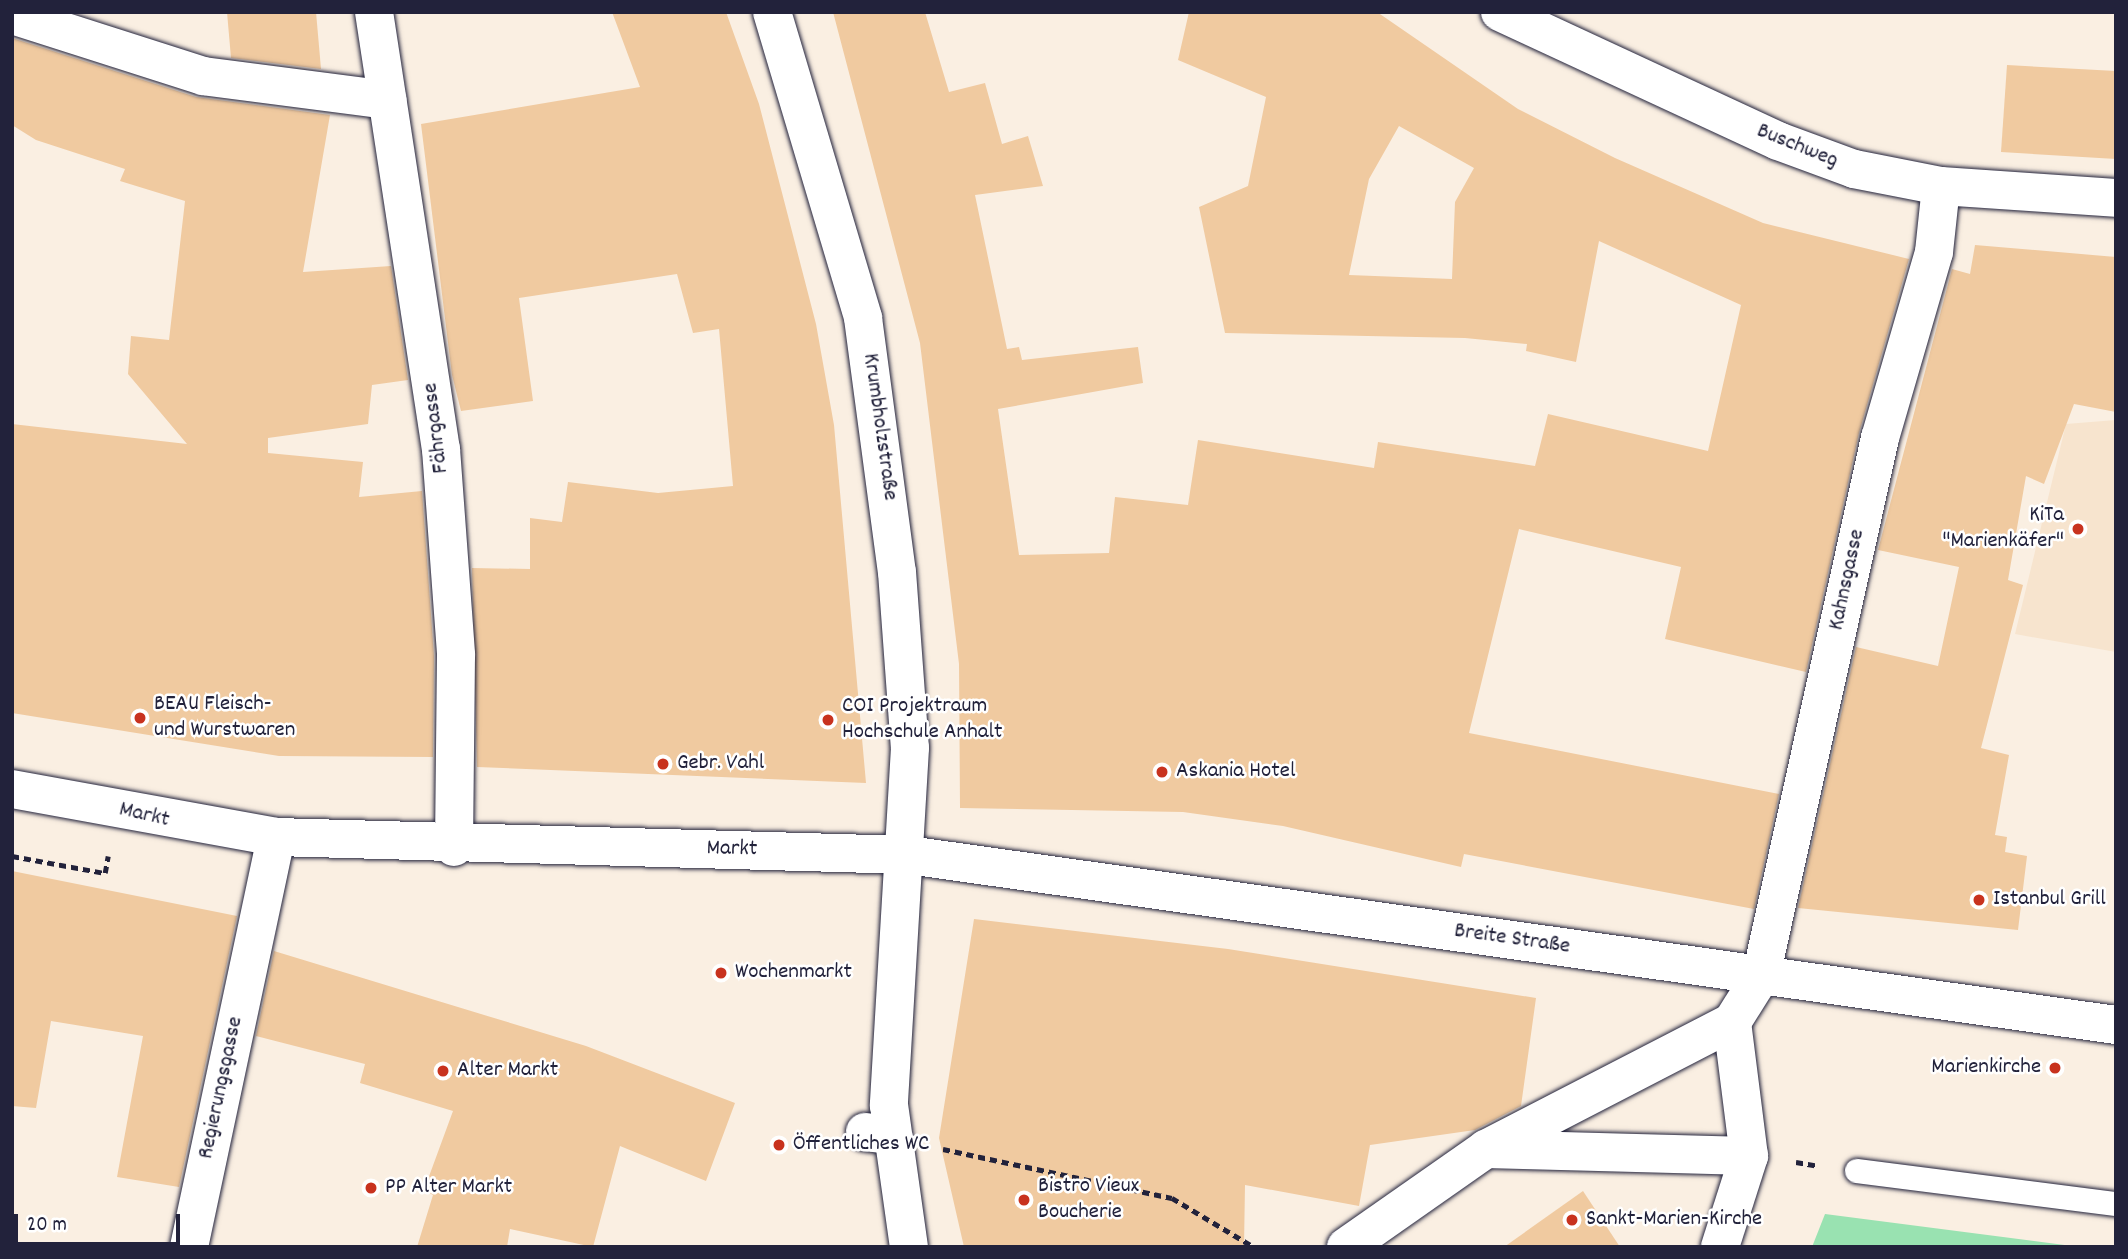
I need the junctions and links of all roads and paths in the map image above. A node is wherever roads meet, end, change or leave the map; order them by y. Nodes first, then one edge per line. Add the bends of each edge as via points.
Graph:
1 (374, 12) edge
2 (772, 12) edge
3 (1500, 12) edge
4 (12, 15) edge
5 (387, 100) junction
6 (1941, 186) junction
7 (2116, 198) edge
8 (12, 789) edge
9 (117, 810) junction
10 (276, 837) junction
11 (454, 847) junction
12 (908, 855) junction
13 (12, 856) edge
14 (1761, 976) junction
15 (1732, 1022) junction
16 (2116, 1025) edge
17 (878, 1134) junction
18 (1486, 1149) junction
19 (1749, 1156) junction
20 (1857, 1171) joint
21 (2116, 1204) edge
22 (190, 1247) edge
23 (909, 1247) edge
24 (1254, 1247) edge
25 (1346, 1247) edge
26 (1720, 1247) edge

1 - 5 street, Fährgasse
2 - 12 street, Krumbholzstraße via 843,241 876,393 909,734
3 - 6 street, Buschweg via 1821,158
4 - 5 street via 203,76
5 - 11 street, Fährgasse via 441,449 456,655
6 - 7 street, Buschweg
6 - 14 street, Kahnsgasse via 1934,252 1880,438
8 - 9 street, Markt
9 - 10 street, Markt
9 - 13 path via 104,873
10 - 11 street, Markt
10 - 22 street, Regierungsgasse
11 - 12 street, Markt
12 - 14 street, Breite Straße
12 - 17 street
14 - 15 street, Kahnsgasse
14 - 16 street, Breite Straße
15 - 18 street
15 - 19 street
17 - 23 street
17 - 24 path via 1172,1198
18 - 19 street
18 - 25 street
19 - 20 path
19 - 26 street
20 - 21 lane

